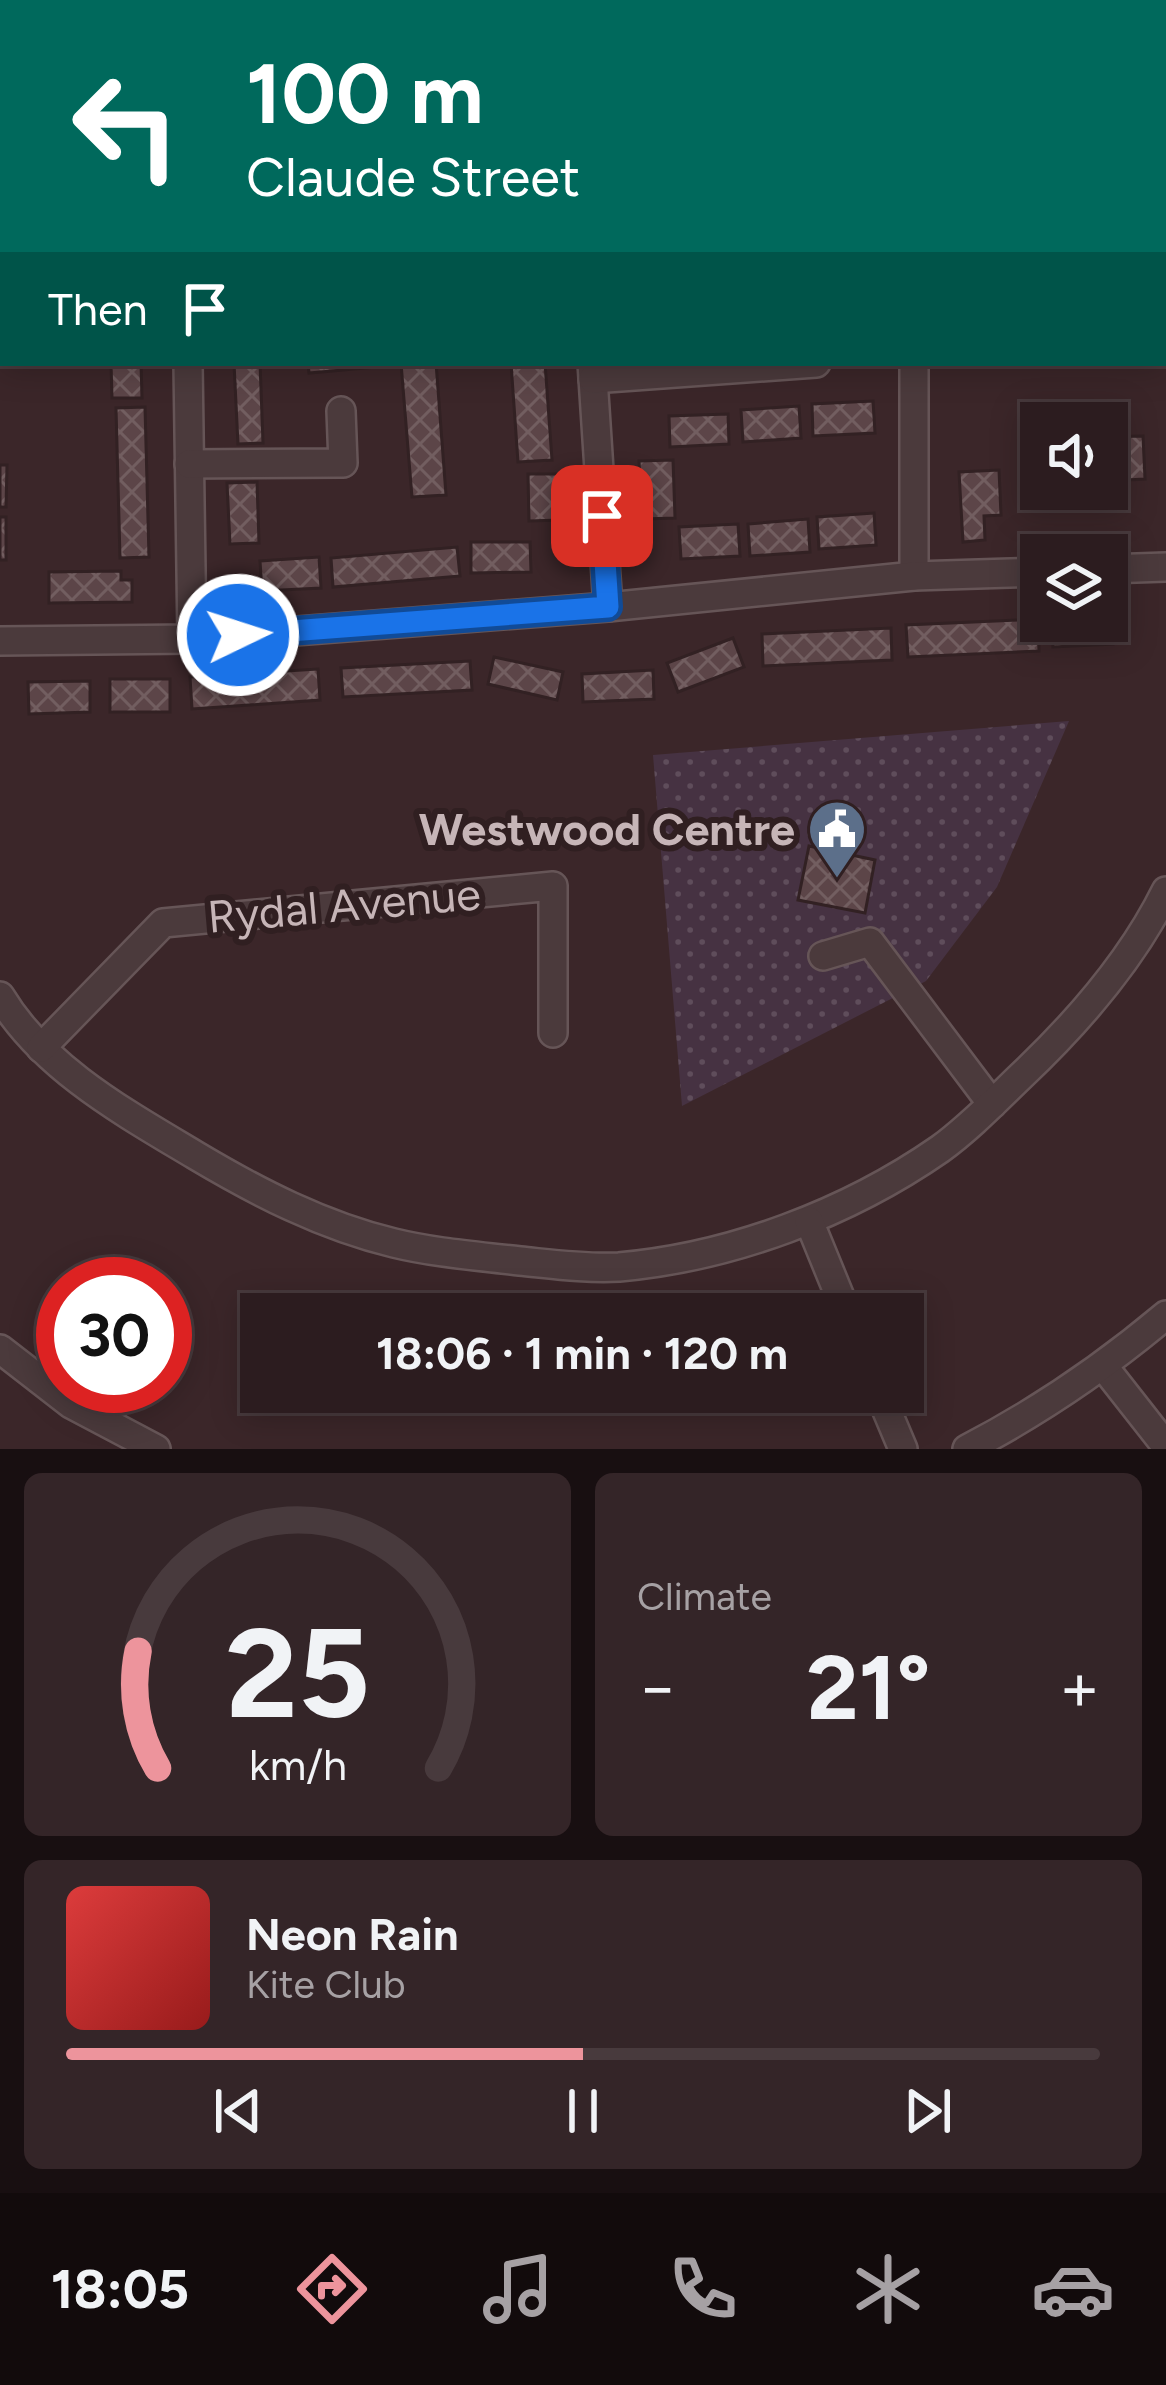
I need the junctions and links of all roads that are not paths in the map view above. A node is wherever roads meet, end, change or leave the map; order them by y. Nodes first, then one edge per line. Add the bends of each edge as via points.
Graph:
1 (188, 366) edge
2 (732, 366) edge
3 (914, 366) edge
4 (593, 371) edge
5 (341, 411) dead end
6 (190, 464) junction
7 (1166, 567) edge
8 (1128, 568) edge
9 (1020, 573) edge
10 (914, 576) junction
11 (608, 607) junction
12 (192, 639) junction
13 (0, 641) edge
14 (1166, 891) edge
15 (823, 956) dead end
16 (0, 996) edge
17 (553, 1033) dead end
18 (41, 1048) junction
19 (992, 1104) junction
20 (809, 1221) junction
21 (838, 1293) edge
22 (1166, 1315) edge
23 (0, 1349) edge
24 (1104, 1367) junction
25 (887, 1413) edge
26 (1166, 1446) edge
27 (156, 1449) edge
28 (902, 1449) edge
29 (968, 1449) edge

1 - 6 street
2 - 4 street
3 - 10 street
4 - 11 street
5 - 6 street via 343,463
6 - 12 street
7 - 8 street
9 - 10 street
10 - 11 street
11 - 12 street
12 - 13 street
14 - 19 street via 1084,1010
15 - 19 street via 870,941
16 - 18 street
17 - 18 street, Rydal Avenue via 553,886 163,923
18 - 20 street via 145,1126 230,1176 308,1215 393,1243 616,1267
19 - 20 street via 943,1147
20 - 21 street
22 - 24 street
23 - 27 street via 71,1404
24 - 26 street
24 - 29 street
25 - 28 street

